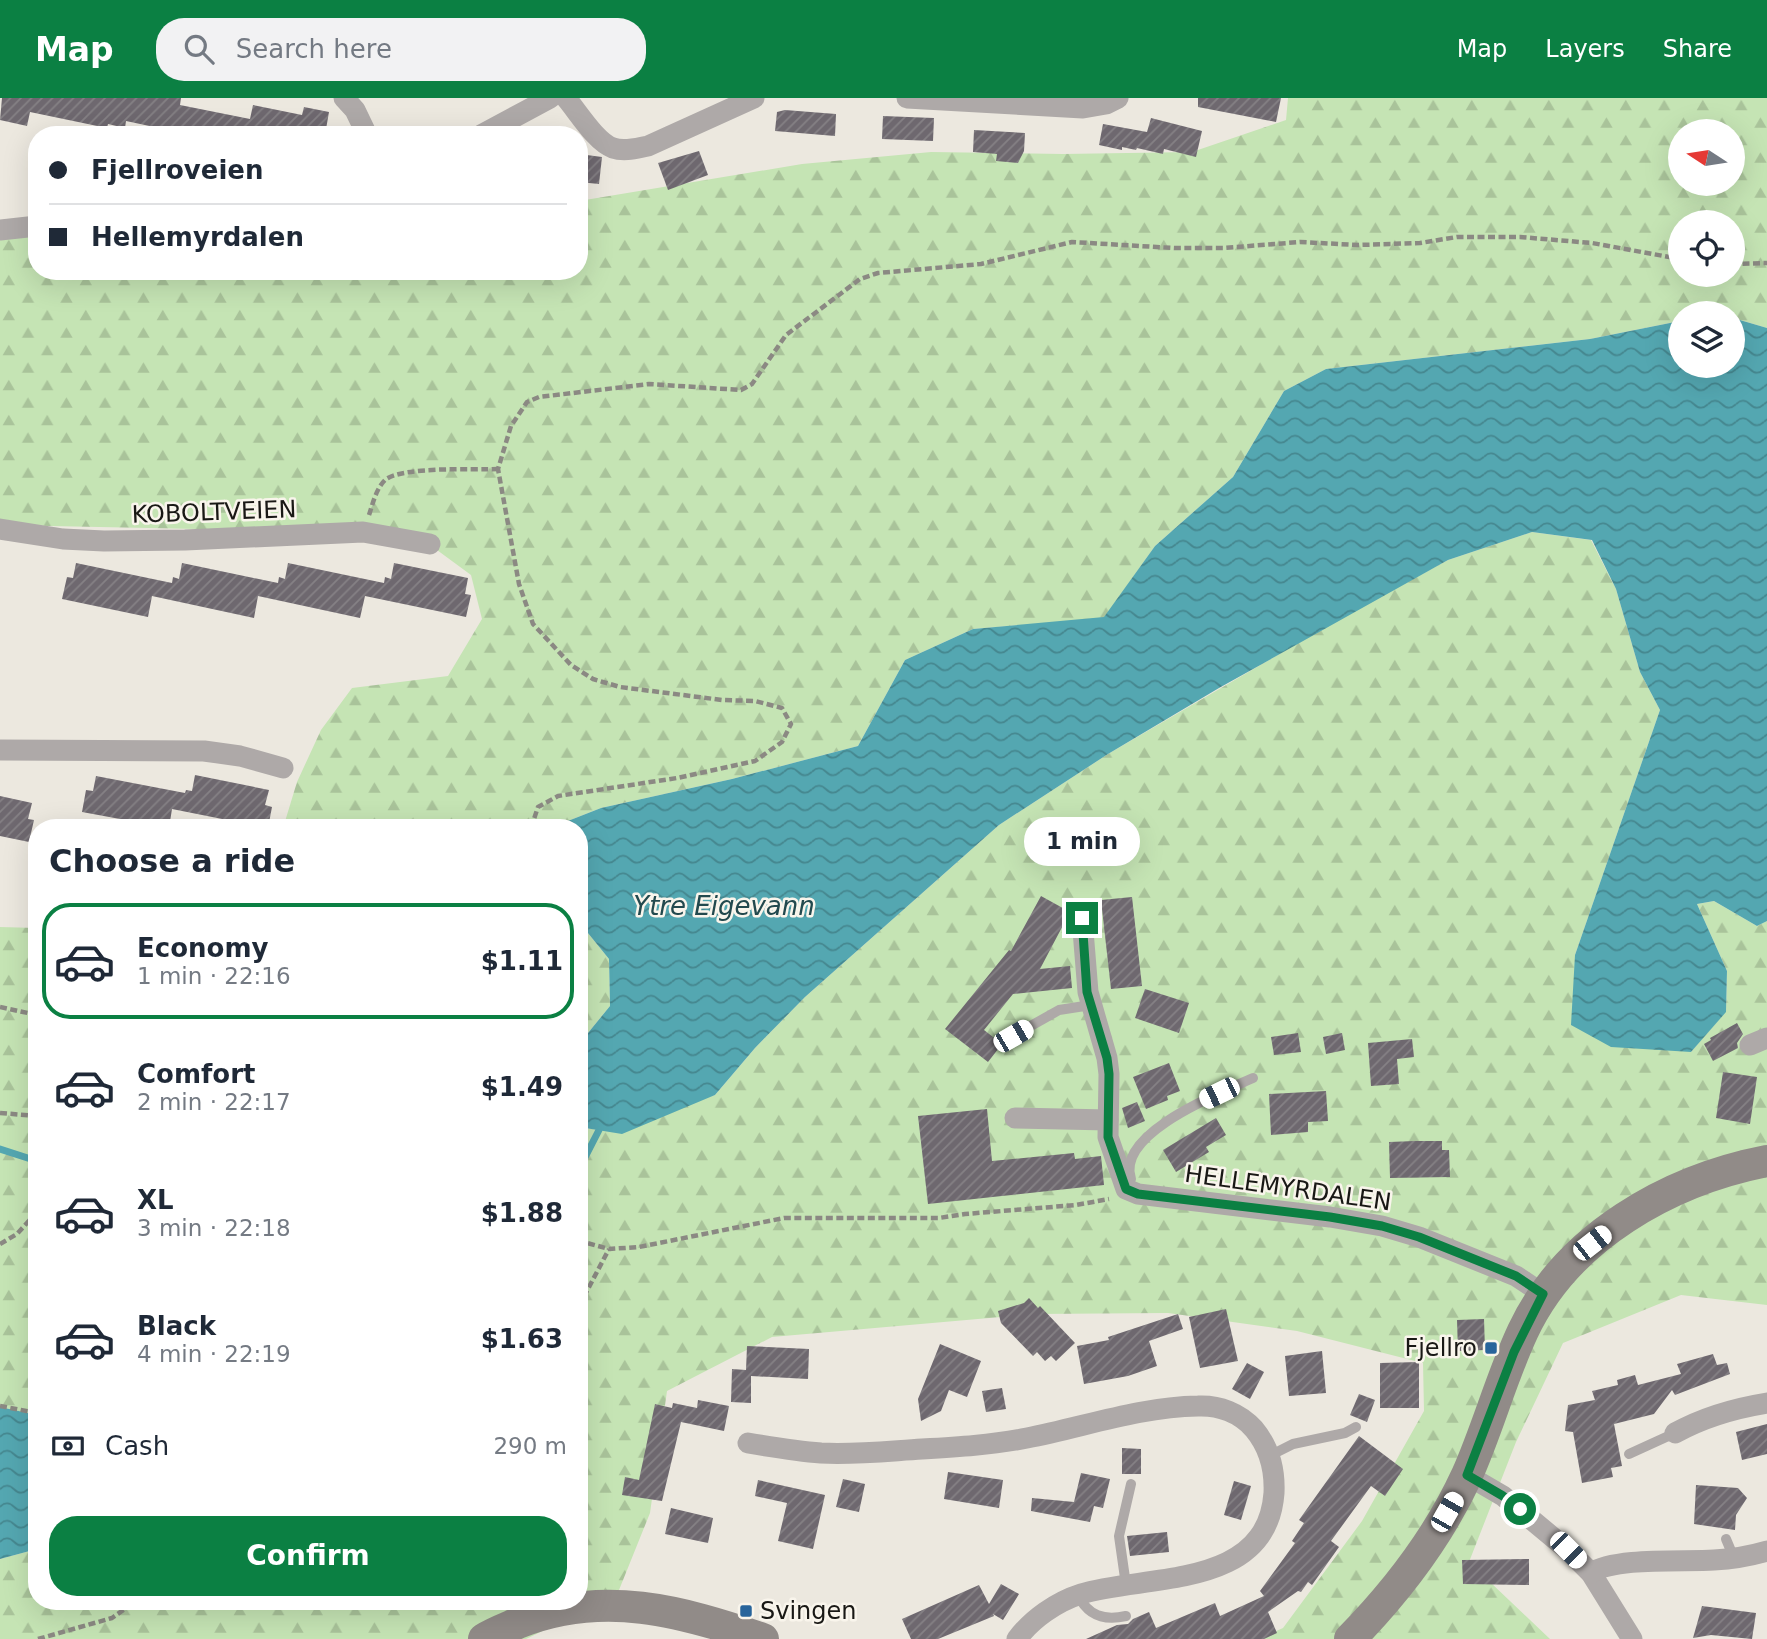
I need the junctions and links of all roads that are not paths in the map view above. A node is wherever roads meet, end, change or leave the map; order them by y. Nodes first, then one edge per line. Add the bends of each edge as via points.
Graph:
1 (344, 98) edge
2 (550, 98) edge
3 (566, 98) edge
4 (754, 98) edge
5 (907, 98) edge
6 (1118, 98) edge
7 (363, 126) edge
8 (498, 126) edge
9 (587, 126) edge
10 (588, 127) edge
11 (28, 227) edge
12 (0, 230) edge
13 (0, 529) edge
14 (430, 544) dead end
15 (0, 750) edge
16 (282, 768) dead end
17 (1082, 918) dead end
18 (1091, 1005) junction
19 (1013, 1036) dead end
20 (1253, 1078) dead end
21 (1014, 1118) dead end
22 (1108, 1120) junction
23 (1767, 1161) edge
24 (1138, 1194) junction
25 (1543, 1294) junction
26 (1767, 1403) edge
27 (1356, 1427) dead end
28 (1675, 1433) joint
29 (748, 1443) dead end
30 (1629, 1454) dead end
31 (1269, 1456) junction
32 (1467, 1475) junction
33 (1131, 1484) dead end
34 (1767, 1551) edge
35 (1591, 1573) junction
36 (1126, 1585) junction
37 (1078, 1595) junction
38 (588, 1608) edge
39 (563, 1610) edge
40 (1126, 1616) dead end
41 (484, 1639) edge
42 (763, 1639) edge
43 (1017, 1639) edge
44 (1350, 1639) edge
45 (1632, 1639) edge

1 - 7 street
2 - 8 street
3 - 9 street
4 - 10 street via 648,146 629,150 612,148
5 - 6 street via 1083,108
11 - 12 street
13 - 14 street, KOBOLTVEIEN via 63,539 118,541 363,532
15 - 16 street via 204,751
17 - 18 street
18 - 19 lane via 1059,1010
18 - 22 street via 1107,1058
20 - 24 lane via 1178,1114 1136,1149 1129,1175
21 - 22 street
22 - 24 street via 1108,1137 1122,1180 1126,1189
23 - 25 street via 1704,1177 1627,1216 1574,1259
24 - 25 street, HELLEMYRDALEN via 1382,1226 1516,1276
25 - 32 street via 1514,1352
26 - 28 street
27 - 31 lane via 1293,1444
28 - 30 lane
29 - 31 street via 823,1453 974,1446 1154,1409 1206,1405 1230,1410 1249,1424
31 - 36 street via 1274,1482 1267,1522 1241,1554 1199,1574
32 - 35 street via 1503,1496
32 - 44 street via 1400,1583
33 - 36 lane via 1119,1536
34 - 35 street via 1730,1548 1599,1567
35 - 45 street
36 - 37 street
37 - 40 lane via 1094,1615
37 - 43 street via 1051,1608
38 - 42 street via 677,1613
39 - 41 street

